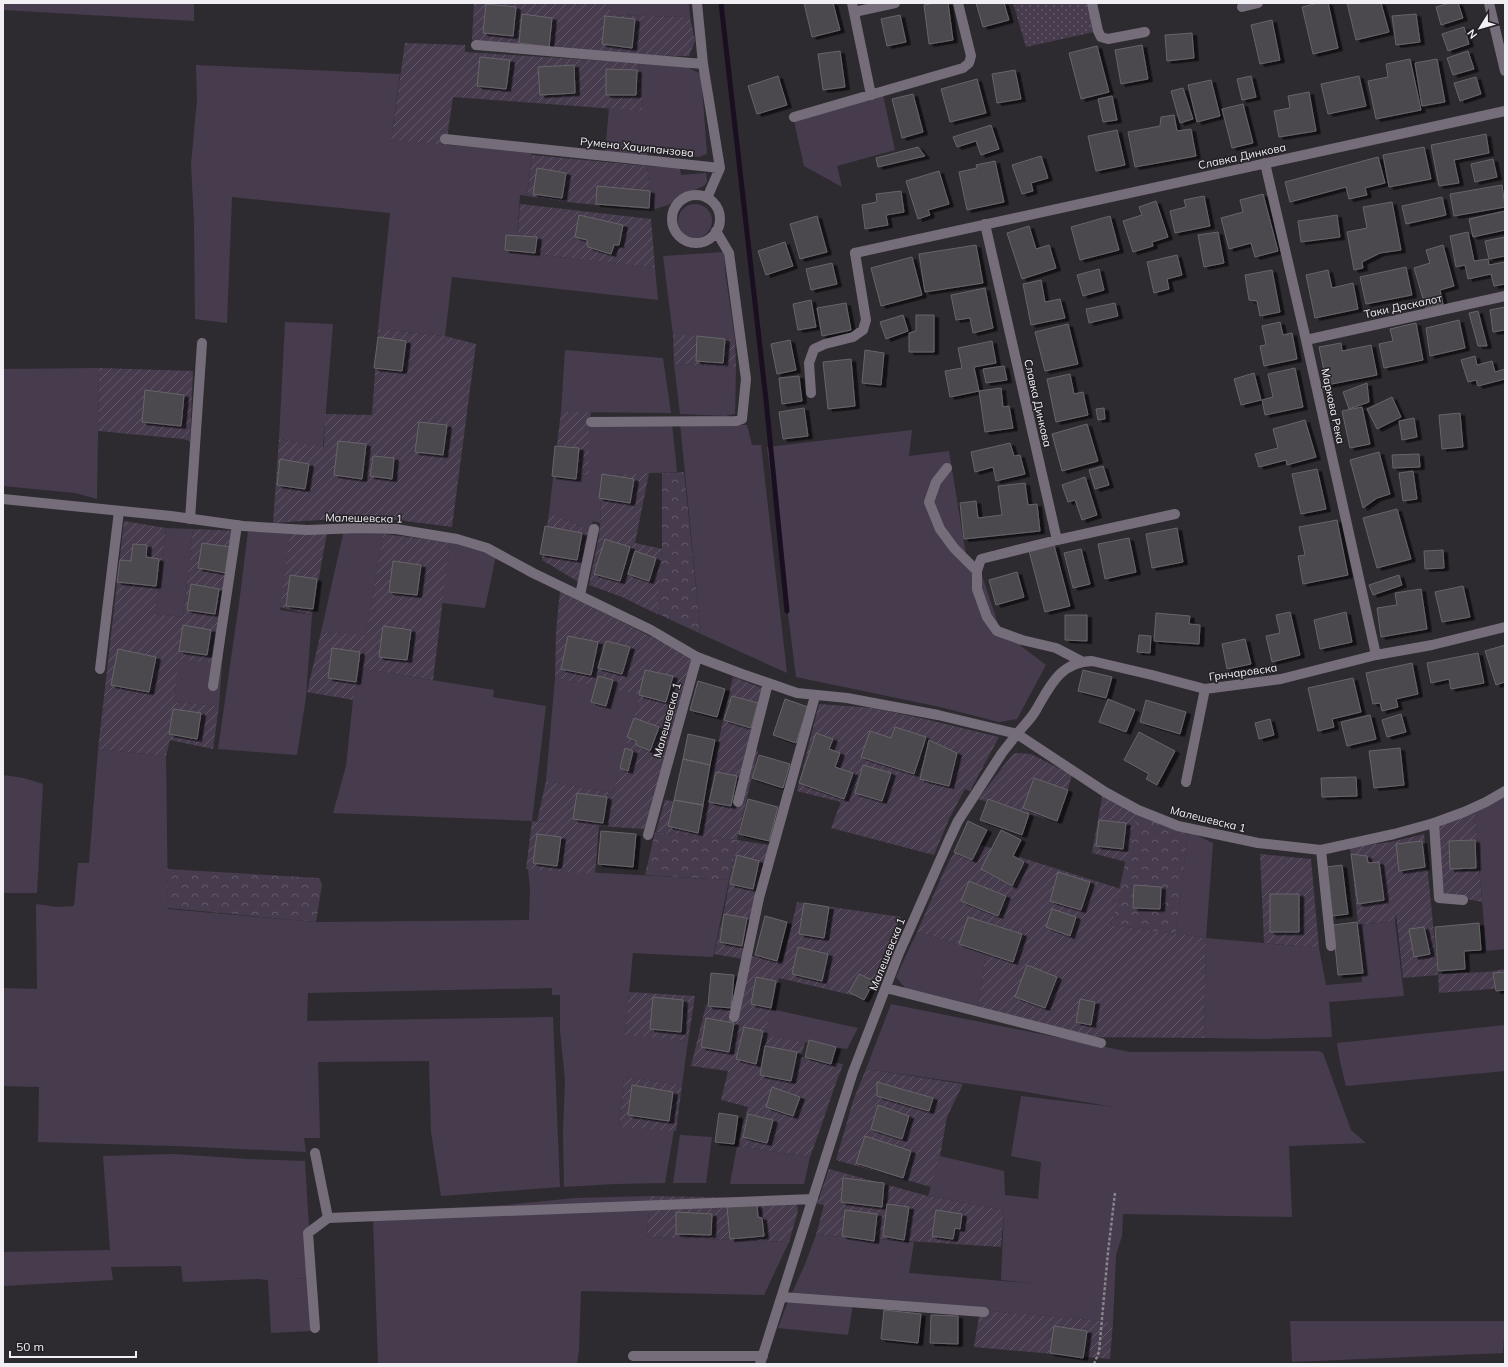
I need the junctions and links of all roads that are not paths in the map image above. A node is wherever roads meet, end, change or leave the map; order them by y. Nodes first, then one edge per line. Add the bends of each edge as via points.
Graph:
1 (697, 3) edge
2 (895, 3) edge
3 (958, 3) edge
4 (1092, 3) edge
5 (1258, 3) edge
6 (1489, 3) edge
7 (1242, 7) dead end
8 (853, 8) edge
9 (1145, 32) dead end
10 (476, 45) dead end
11 (704, 64) junction
12 (1505, 70) edge
13 (871, 95) junction
14 (1505, 110) edge
15 (794, 117) dead end
16 (445, 139) dead end
17 (1265, 163) junction
18 (720, 168) junction
19 (707, 198) junction
20 (985, 224) junction
21 (716, 232) junction
22 (1505, 296) edge
23 (1306, 340) junction
24 (202, 343) dead end
25 (811, 393) dead end
26 (591, 422) dead end
27 (947, 468) dead end
28 (3, 499) edge
29 (119, 511) junction
30 (1175, 514) dead end
31 (190, 519) junction
32 (237, 525) junction
33 (594, 529) dead end
34 (1057, 540) junction
35 (977, 571) junction
36 (580, 595) junction
37 (1505, 627) edge
38 (1376, 655) junction
39 (697, 657) junction
40 (1081, 661) junction
41 (100, 669) dead end
42 (768, 683) junction
43 (213, 686) dead end
44 (1205, 689) junction
45 (816, 696) junction
46 (1017, 734) junction
47 (1186, 782) dead end
48 (1505, 791) edge
49 (738, 802) dead end
50 (1434, 823) junction
51 (648, 836) dead end
52 (1322, 850) junction
53 (1463, 900) dead end
54 (1331, 946) dead end
55 (886, 988) junction
56 (734, 1017) dead end
57 (1101, 1043) dead end
58 (315, 1153) dead end
59 (813, 1199) junction
60 (328, 1218) junction
61 (782, 1297) junction
62 (984, 1312) dead end
63 (315, 1328) dead end
64 (633, 1356) dead end
65 (762, 1360) edge

1 - 11 street
2 - 8 street
3 - 13 street via 971,56 969,63 963,68
4 - 9 street via 1101,37 1108,39
5 - 7 street
6 - 12 street
8 - 13 street
10 - 11 street
11 - 18 street
13 - 15 street
14 - 17 street, Славка Динкова
16 - 18 street, Румена Хаџипанзова
17 - 20 street, Славка Динкова
17 - 23 street, Маркова Река
18 - 19 street
19 - 21 street via 718,209 720,217
19 - 21 street via 684,198 674,211 673,226 683,239 697,243 705,241
20 - 25 street, Славка Динкова via 854,253 866,320 863,330 853,338 825,344 814,350 809,363
20 - 34 street, Славка Динкова
21 - 26 street via 729,253 746,379 742,420
22 - 23 street, Таки Даскалот
23 - 38 street, Маркова Река
24 - 31 street
27 - 35 street via 936,482 929,502 940,529 954,548
28 - 29 street, Малешевска 1
29 - 31 street, Малешевска 1
29 - 41 street
30 - 34 street
31 - 32 street, Малешевска 1
32 - 36 street, Малешевска 1 via 307,530 396,529 457,539 487,548
32 - 43 street
33 - 36 street
34 - 35 street via 981,560
35 - 40 street via 976,589 987,617 997,631 1056,648
36 - 39 street, Малешевска 1 via 651,630
37 - 38 street, Грнчаровска via 1432,645
38 - 44 street, Грнчаровска via 1281,679
39 - 42 street, Малешевска 1
39 - 51 street, Малешевска 1
40 - 44 street, Грнчаровска via 1092,661
40 - 46 street via 1067,668 1049,686 1036,711
42 - 45 street, Малешевска 1 via 797,693
42 - 49 street
44 - 47 street
45 - 46 street, Малешевска 1 via 847,698 938,715
45 - 56 street via 759,898
46 - 52 street, Малешевска 1 via 1105,792 1138,810 1178,826 1258,843
46 - 55 street, Малешевска 1 via 958,821
48 - 50 street, Малешевска 1 via 1464,812
50 - 52 street, Малешевска 1
50 - 53 street via 1439,898
52 - 54 street
55 - 57 street
55 - 59 street, Малешевска 1 via 853,1072
58 - 60 street
59 - 60 street
59 - 61 street, Малешевска 1
60 - 63 street via 308,1233
61 - 62 street
61 - 65 street, Малешевска 1
64 - 65 street

